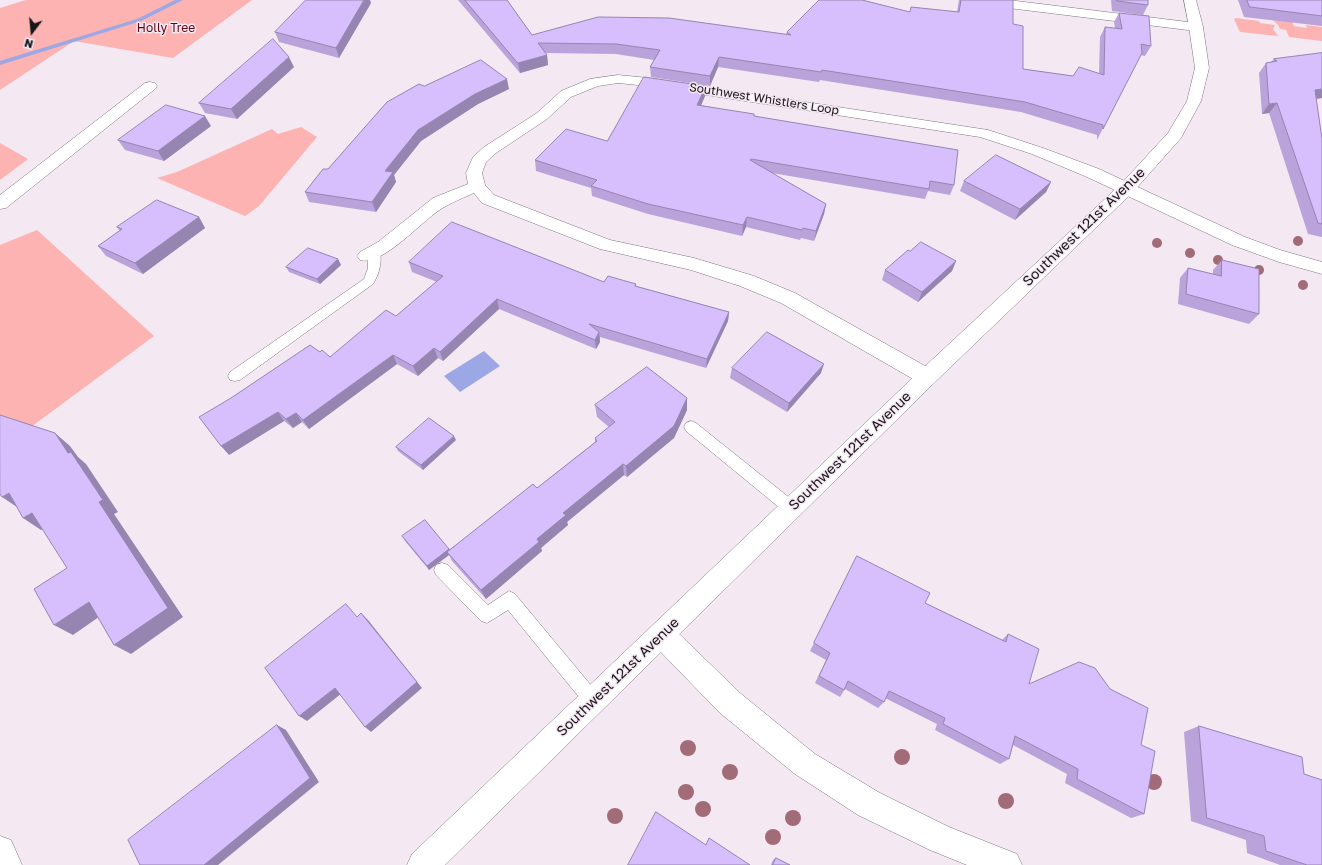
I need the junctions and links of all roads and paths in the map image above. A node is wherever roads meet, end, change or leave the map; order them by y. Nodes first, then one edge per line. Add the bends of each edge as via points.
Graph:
1 (976, 0) edge
2 (1190, 0) edge
3 (1196, 27) junction
4 (150, 86) dead end
5 (477, 186) junction
6 (1127, 188) junction
7 (0, 204) edge
8 (370, 254) joint
9 (1322, 268) edge
10 (234, 376) dead end
11 (927, 377) junction
12 (691, 427) dead end
13 (791, 508) junction
14 (442, 570) dead end
15 (662, 635) junction
16 (593, 701) junction
17 (0, 851) edge
18 (6, 865) edge
19 (423, 865) edge
20 (1006, 865) edge

1 - 3 street
2 - 3 street, Southwest 121st Avenue
3 - 6 street, Southwest 121st Avenue via 1202,68 1194,101 1174,135
4 - 7 street
5 - 6 street, Southwest Whistlers Loop via 474,173 479,160 490,150 542,116 566,94 595,82 618,79 982,133 1018,144
5 - 8 street via 439,202 384,246
5 - 11 street via 488,199 606,245 694,264 747,281 788,298
6 - 9 street, Southwest Whistlers Loop via 1228,236 1298,262
6 - 11 street, Southwest 121st Avenue
8 - 10 lane via 374,268 369,281
11 - 13 street, Southwest 121st Avenue
12 - 13 lane
13 - 15 street, Southwest 121st Avenue
14 - 16 lane via 487,616 508,599
15 - 16 street, Southwest 121st Avenue
15 - 20 street via 730,703 805,764 869,804 941,839
16 - 19 street, Southwest 121st Avenue
17 - 18 street

